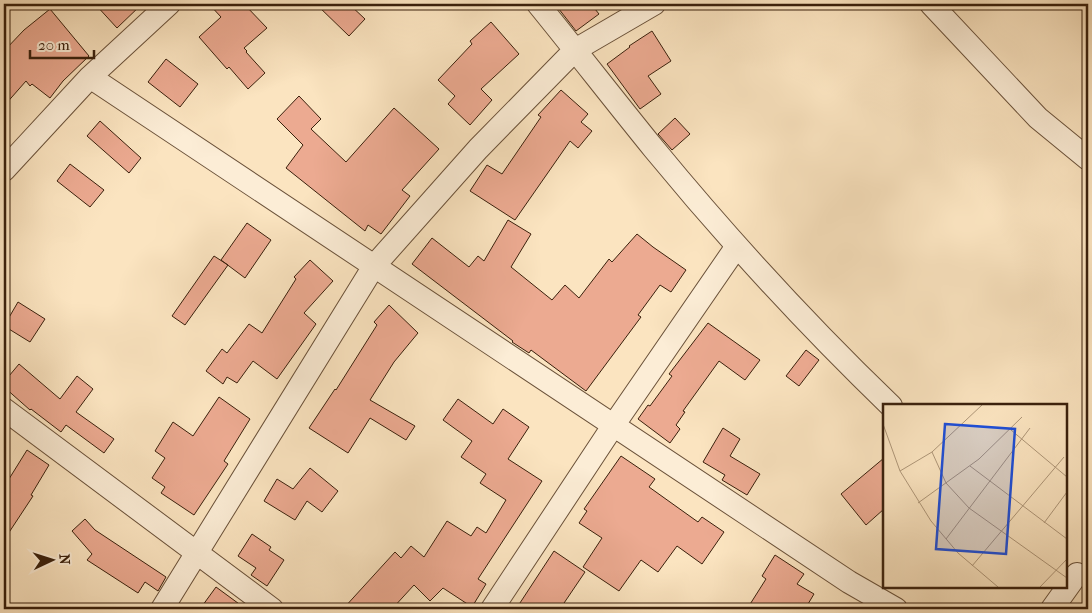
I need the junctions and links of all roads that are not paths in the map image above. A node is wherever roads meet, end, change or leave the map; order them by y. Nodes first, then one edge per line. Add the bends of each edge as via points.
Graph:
1 (169, 4) edge
2 (538, 4) edge
3 (654, 4) edge
4 (931, 4) edge
5 (575, 50) junction
6 (90, 77) junction
7 (1088, 159) edge
8 (4, 170) edge
9 (738, 246) junction
10 (374, 266) junction
11 (889, 404) edge
12 (4, 409) edge
13 (613, 426) junction
14 (197, 553) junction
15 (1077, 574) edge
16 (162, 609) edge
17 (272, 609) edge
18 (492, 609) edge
19 (896, 609) edge
20 (1052, 609) edge

1 - 6 street
2 - 5 street
3 - 5 street
4 - 7 street via 1038,118
5 - 9 street
5 - 10 street via 478,149
6 - 8 street
6 - 10 street
9 - 11 street
9 - 13 street
10 - 13 street
10 - 14 street
12 - 14 street
13 - 18 street
13 - 19 street via 849,582
14 - 16 street
14 - 17 street
15 - 20 street

